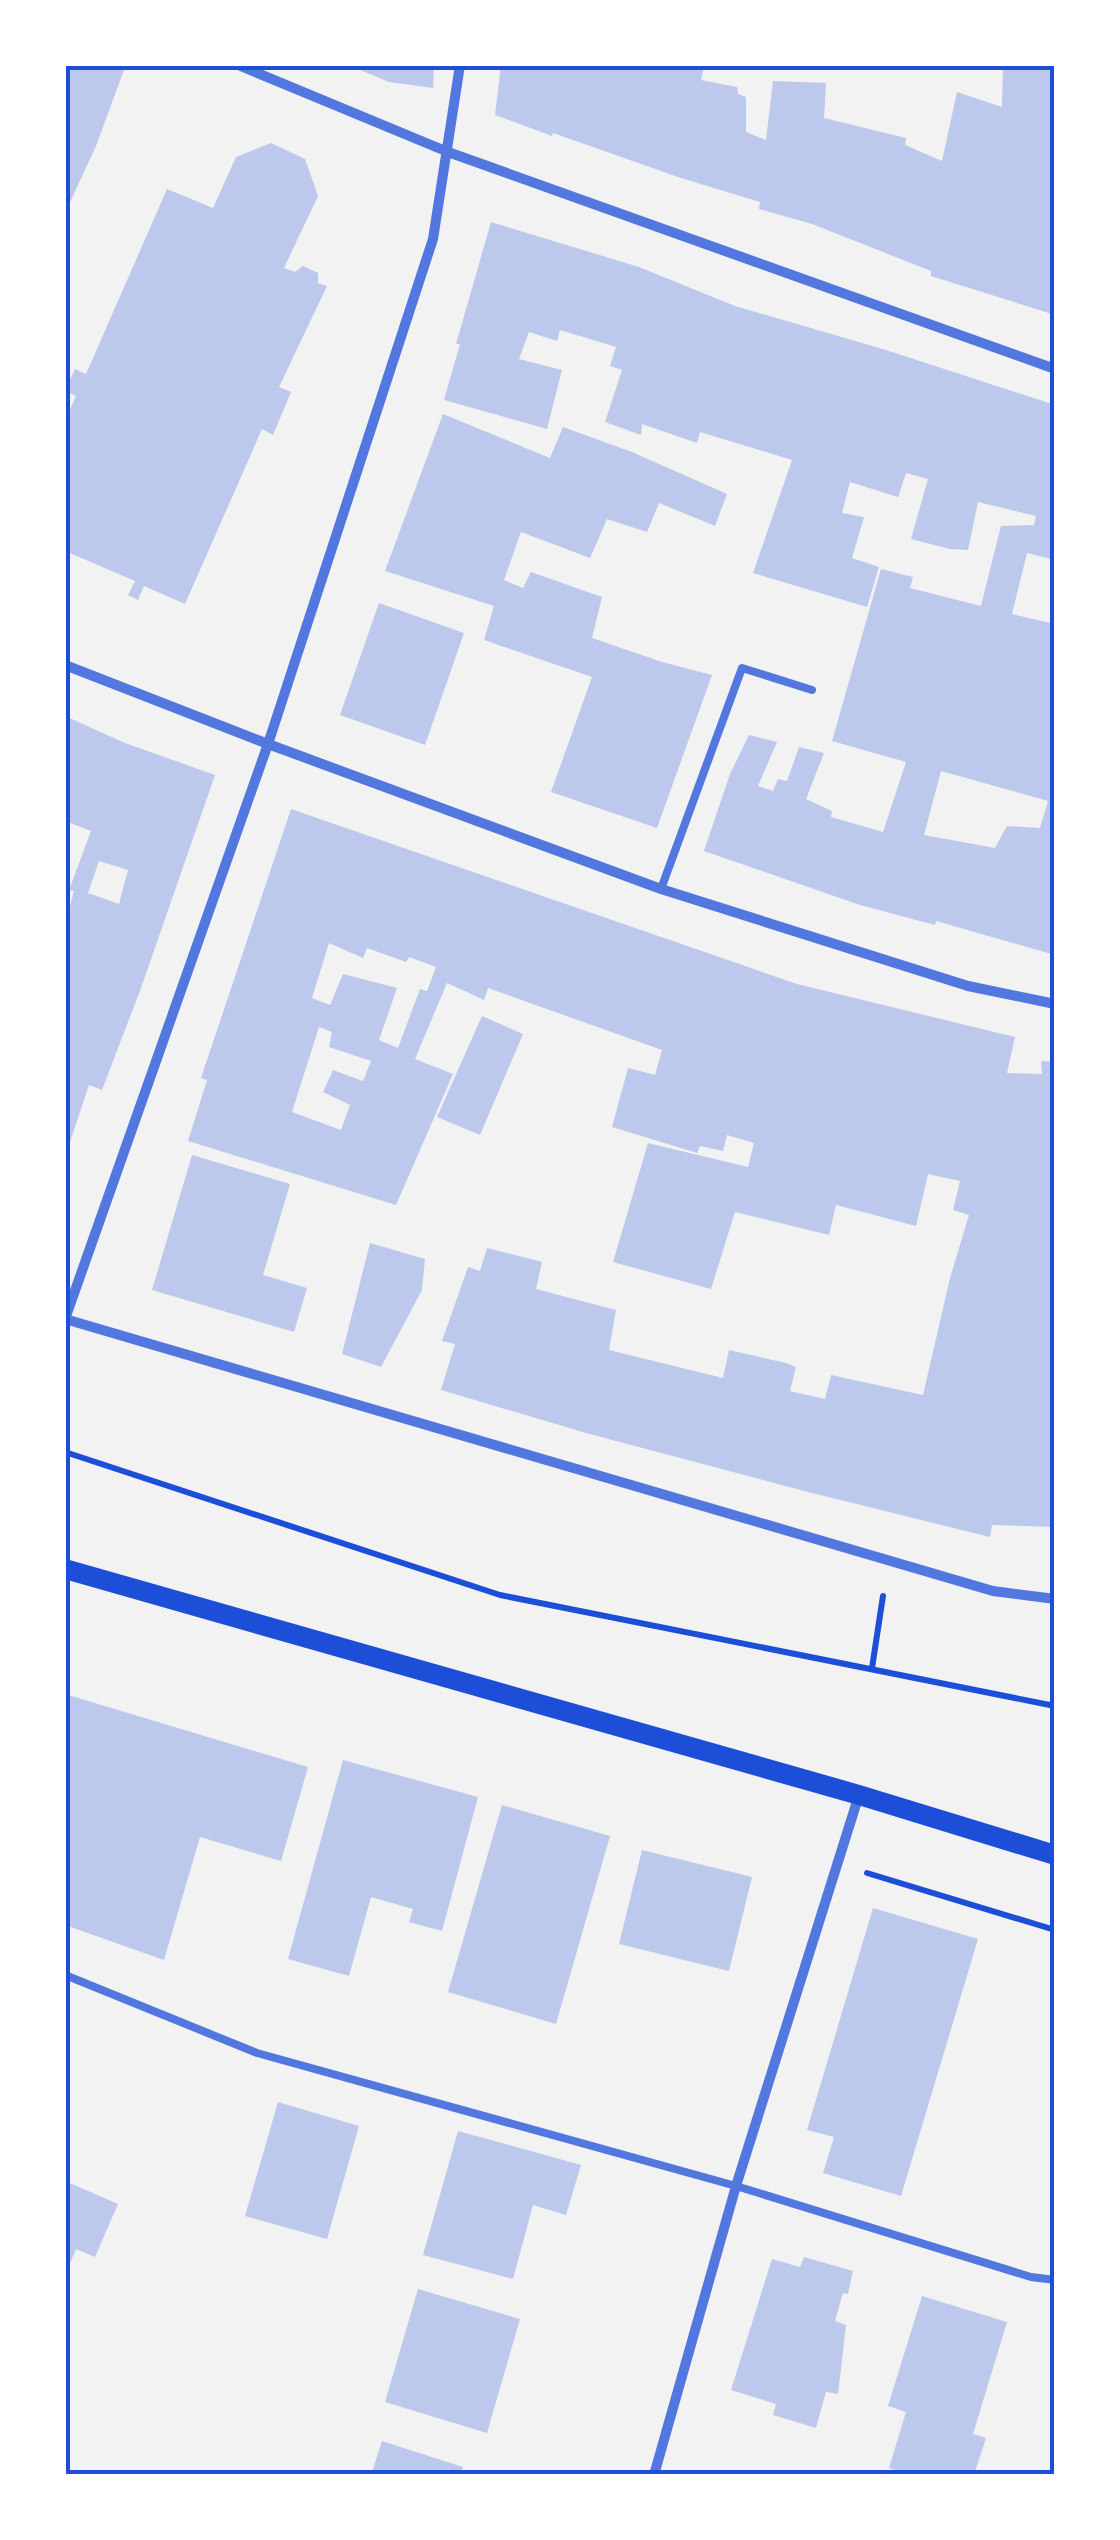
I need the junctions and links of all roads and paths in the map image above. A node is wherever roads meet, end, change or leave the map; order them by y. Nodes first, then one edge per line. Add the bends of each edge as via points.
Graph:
1 (238, 65) edge
2 (460, 65) edge
3 (448, 152) junction
4 (1055, 369) edge
5 (65, 664) edge
6 (812, 690) dead end
7 (268, 744) junction
8 (661, 888) junction
9 (1055, 1004) edge
10 (65, 1319) edge
11 (65, 1452) edge
12 (888, 1560) junction
13 (65, 1569) edge
14 (1055, 1599) edge
15 (872, 1668) junction
16 (1055, 1706) edge
17 (859, 1795) junction
18 (1055, 1855) edge
19 (838, 1864) junction
20 (1055, 1930) edge
21 (65, 1975) edge
22 (736, 2186) junction
23 (1055, 2280) edge
24 (654, 2475) edge

1 - 3 street
2 - 3 street
3 - 4 street
3 - 7 street via 433,240
5 - 7 street
6 - 8 lane via 742,668
7 - 8 street
7 - 10 street
8 - 9 street via 968,986
10 - 12 street
11 - 15 path via 500,1595
12 - 14 street via 992,1591
12 - 15 path
13 - 17 main road
15 - 16 path
17 - 18 main road
17 - 19 street
19 - 20 path
19 - 22 street
21 - 22 lane via 257,2053
22 - 23 lane
22 - 24 street

